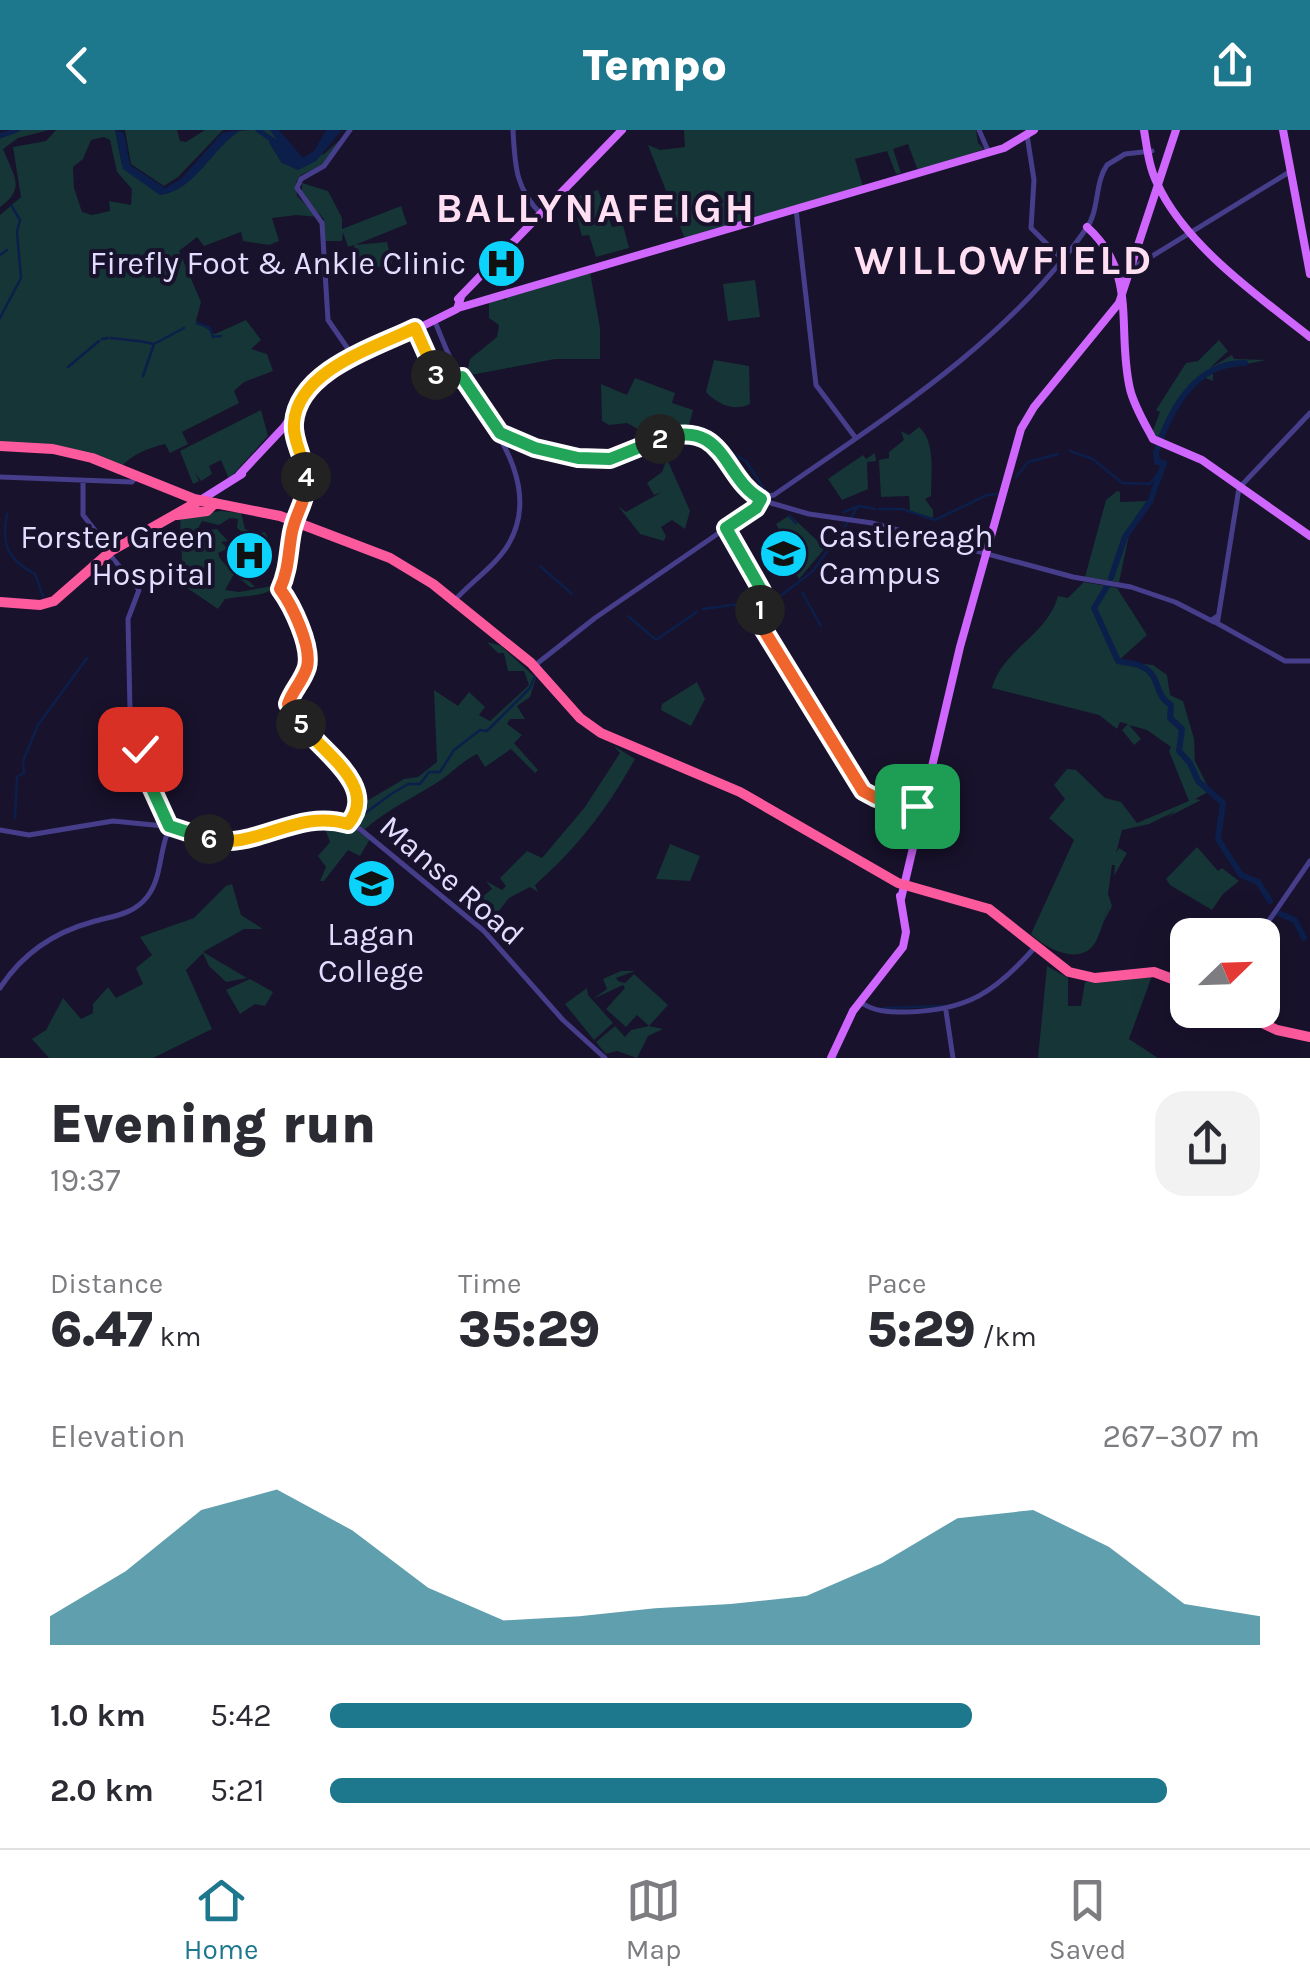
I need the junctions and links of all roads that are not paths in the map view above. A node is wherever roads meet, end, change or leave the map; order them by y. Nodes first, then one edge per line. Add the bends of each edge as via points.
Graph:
1 (350, 130) edge
2 (513, 130) edge
3 (622, 130) edge
4 (979, 130) edge
5 (1146, 130) edge
6 (1176, 130) edge
7 (1283, 130) edge
8 (1031, 133) edge
9 (985, 151) junction
10 (1149, 154) junction
11 (1291, 171) junction
12 (1157, 182) junction
13 (796, 209) junction
14 (541, 214) junction
15 (1087, 228) junction
16 (1190, 234) junction
17 (1062, 259) junction
18 (1310, 269) edge
19 (1128, 270) junction
20 (1118, 277) junction
21 (1122, 292) junction
22 (1122, 303) junction
23 (456, 306) junction
24 (433, 319) junction
25 (415, 328) junction
26 (1308, 338) edge
27 (352, 358) junction
28 (462, 377) junction
29 (1310, 413) edge
30 (292, 418) junction
31 (856, 438) junction
32 (505, 439) junction
33 (0, 448) edge
34 (136, 477) junction
35 (0, 478) edge
36 (83, 480) junction
37 (1240, 491) junction
38 (766, 501) junction
39 (205, 502) junction
40 (167, 518) junction
41 (296, 523) junction
42 (726, 528) junction
43 (1310, 536) edge
44 (110, 552) junction
45 (984, 553) junction
46 (397, 563) junction
47 (456, 600) junction
48 (0, 602) edge
49 (1215, 620) junction
50 (504, 642) junction
51 (1310, 661) edge
52 (537, 665) junction
53 (671, 763) junction
54 (685, 766) dead end
55 (752, 799) junction
56 (923, 808) junction
57 (777, 811) dead end
58 (350, 824) junction
59 (166, 829) junction
60 (0, 830) edge
61 (826, 851) dead end
62 (857, 862) junction
63 (1310, 862) edge
64 (903, 888) junction
65 (1271, 918) edge
66 (1035, 947) junction
67 (1170, 980) edge
68 (0, 988) edge
69 (860, 1002) junction
70 (946, 1010) junction
71 (1273, 1028) edge
72 (1310, 1037) edge
73 (605, 1058) edge
74 (831, 1058) edge
75 (953, 1058) edge

1 - 27 street via 324,166 298,185 300,197 319,214 327,316
2 - 14 street via 516,180
3 - 14 main road
4 - 9 street
5 - 10 main road
6 - 10 main road
7 - 11 main road
8 - 9 main road
8 - 17 street via 1031,228
9 - 13 main road
10 - 12 main road
10 - 15 street via 1114,159 1100,180
11 - 16 street
11 - 18 main road
12 - 16 main road
12 - 19 main road
13 - 23 main road
13 - 31 street via 816,385
14 - 23 main road
15 - 17 street
15 - 20 main road via 1108,248
16 - 19 street
16 - 26 main road
17 - 31 street via 983,340
19 - 20 street
19 - 21 main road
20 - 21 main road
21 - 22 main road
22 - 37 main road via 1130,389 1154,440 1202,460
22 - 45 main road via 1028,416
23 - 24 main road
24 - 25 main road
24 - 28 street
25 - 27 main road
25 - 28 street via 440,382
27 - 30 main road via 316,381
28 - 32 street
29 - 37 street
30 - 39 main road
30 - 41 street via 308,490
31 - 38 street
32 - 38 street via 604,459 667,437 693,436 719,451
32 - 47 street via 520,490 514,532 503,553
33 - 34 highway via 72,453
34 - 36 street
34 - 39 highway
35 - 36 street
36 - 44 street via 84,515
37 - 43 main road
37 - 49 street
38 - 42 street
38 - 45 street
39 - 40 highway
39 - 40 highway
39 - 41 highway
39 - 41 highway
40 - 44 highway
41 - 46 highway
41 - 58 street via 280,589 308,662 288,704 350,778 359,808
42 - 52 street
42 - 56 street via 762,591 760,624 862,790
44 - 48 highway via 54,601
44 - 59 street via 139,590 128,622 130,710
45 - 49 street via 1145,591
45 - 56 main road
46 - 47 highway
46 - 50 highway
47 - 50 highway
49 - 51 street via 1282,660
50 - 52 highway
52 - 53 highway via 589,726
52 - 62 highway via 593,732 741,796
53 - 54 highway
53 - 55 highway
55 - 57 highway
55 - 62 highway
56 - 64 main road
58 - 59 street, Manse Road via 310,820 227,842
58 - 73 street, Manse Road via 377,839 484,931
59 - 60 street, Manse Road via 108,821 29,835
59 - 68 street via 156,881 141,904 34,948
61 - 62 highway
62 - 64 highway
62 - 64 highway
63 - 65 street
64 - 66 highway via 998,914
64 - 69 main road via 903,947
66 - 67 highway via 1061,971 1082,979 1151,974
66 - 70 street via 1002,980
69 - 70 street via 881,1011
69 - 74 main road
70 - 75 street
71 - 72 highway

